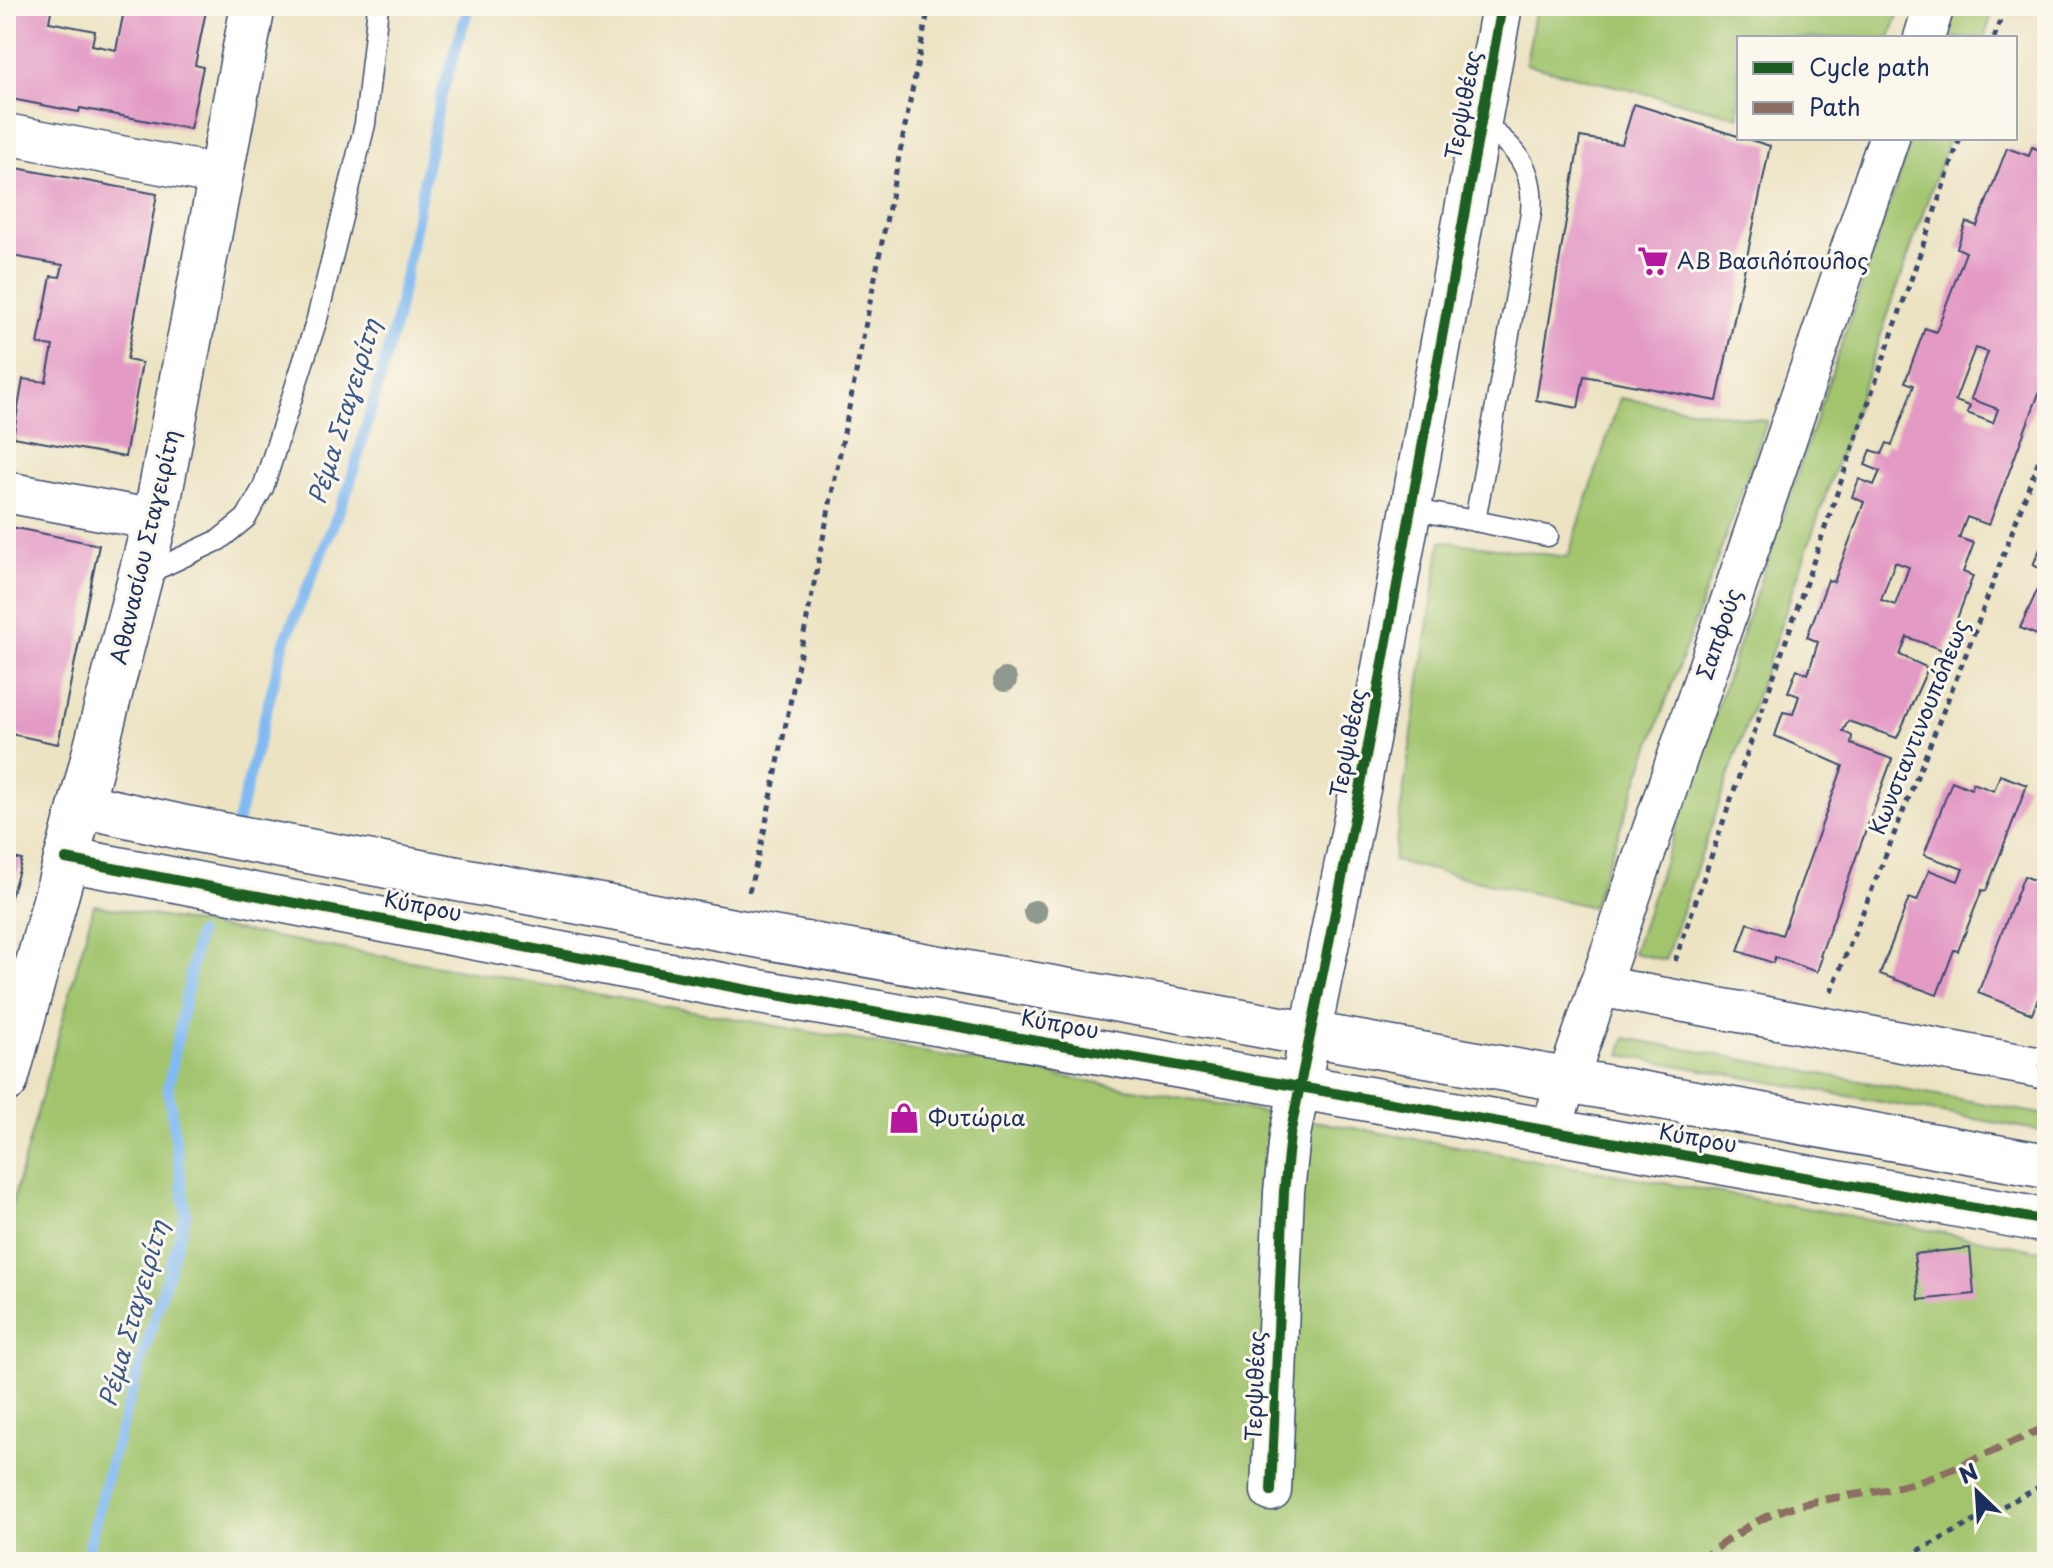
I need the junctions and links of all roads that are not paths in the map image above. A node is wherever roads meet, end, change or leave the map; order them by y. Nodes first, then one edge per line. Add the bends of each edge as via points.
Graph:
1 (253, 6) edge
2 (378, 6) edge
3 (1502, 6) edge
4 (1934, 6) edge
5 (1925, 36) edge
6 (1480, 122) junction
7 (6, 134) edge
8 (1888, 140) edge
9 (219, 175) junction
10 (6, 492) edge
11 (1410, 509) junction
12 (155, 520) junction
13 (1475, 521) junction
14 (1548, 536) dead end
15 (140, 576) junction
16 (81, 805) junction
17 (66, 859) junction
18 (1599, 986) junction
19 (1310, 1035) junction
20 (2045, 1065) edge
21 (6, 1080) edge
22 (1566, 1082) junction
23 (1299, 1086) junction
24 (1550, 1131) junction
25 (2047, 1166) edge
26 (2047, 1221) edge
27 (1271, 1491) dead end

1 - 9 street, Αθανασίου Σταγειρίτη
2 - 15 lane via 365,124 317,319 263,488 246,518 219,540
3 - 6 street, Τερψιθέας
4 - 5 street
6 - 11 street, Τερψιθέας
6 - 13 lane via 1519,156 1532,198
7 - 9 street
8 - 18 street, Σαπφούς
9 - 12 street, Αθανασίου Σταγειρίτη
10 - 12 street
11 - 13 lane
11 - 19 street, Τερψιθέας
12 - 15 street, Αθανασίου Σταγειρίτη
13 - 14 lane
15 - 16 street, Αθανασίου Σταγειρίτη
16 - 17 street, Αθανασίου Σταγειρίτη
16 - 19 street, Κύπρου
17 - 21 street, Αθανασίου Σταγειρίτη
17 - 23 street, Κύπρου via 748,990
18 - 20 street
18 - 22 street, Σαπφούς
19 - 22 street, Κύπρου
19 - 23 street, Τερψιθέας
22 - 24 street, Σαπφούς
22 - 25 street, Κύπρου
23 - 24 street, Κύπρου
23 - 27 street, Τερψιθέας via 1284,1192
24 - 26 street, Κύπρου

